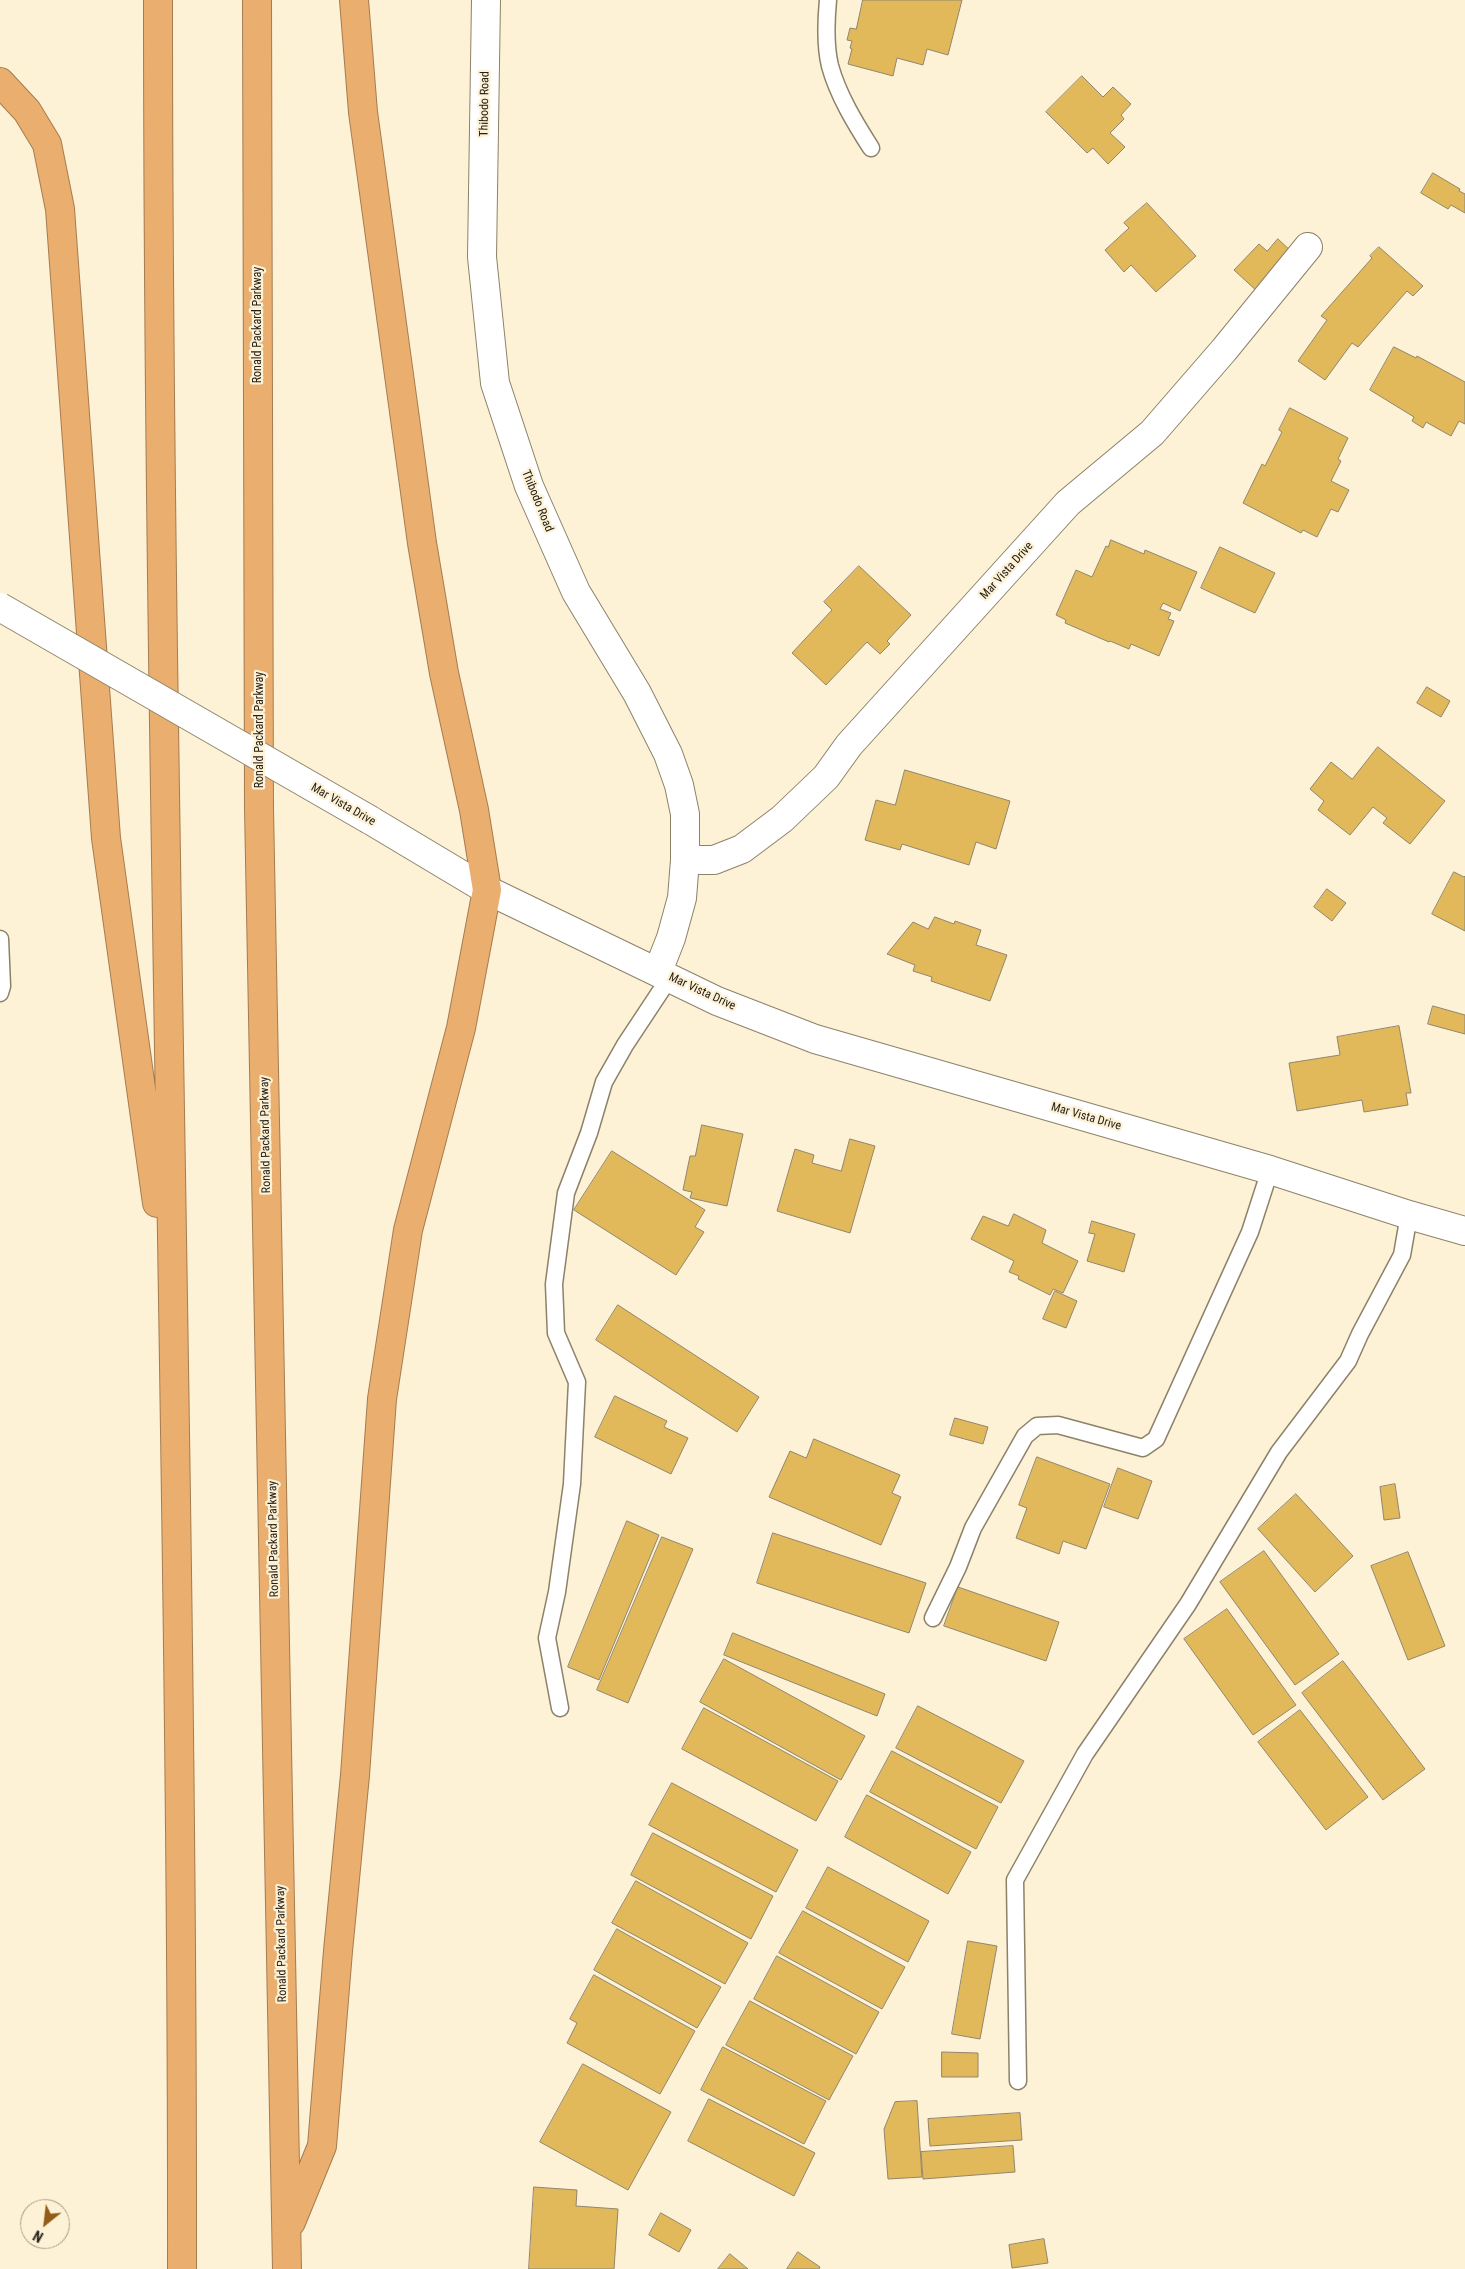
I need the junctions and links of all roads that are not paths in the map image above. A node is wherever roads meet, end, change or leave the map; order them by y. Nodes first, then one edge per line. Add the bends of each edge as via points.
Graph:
1 (158, 0) edge
2 (257, 0) edge
3 (354, 0) edge
4 (486, 0) edge
5 (828, 0) edge
6 (0, 82) edge
7 (871, 148) dead end
8 (1308, 246) dead end
9 (0, 607) edge
10 (685, 860) junction
11 (488, 890) junction
12 (0, 939) edge
13 (664, 974) junction
14 (0, 993) edge
15 (1270, 1170) junction
16 (1408, 1215) junction
17 (1465, 1231) edge
18 (174, 1320) junction
19 (933, 1618) dead end
20 (560, 1708) dead end
21 (1018, 2080) dead end
22 (287, 2233) junction
23 (182, 2269) edge
24 (287, 2269) edge

1 - 18 highway
2 - 22 highway, Ronald Packard Parkway via 259,808
3 - 11 highway via 363,112 422,543 444,673
4 - 10 street, Thibodo Road via 482,257 497,391 529,486 576,592 637,693 668,754 680,785 685,814
5 - 7 lane via 826,24 830,65 850,116
6 - 18 highway via 26,111 47,144 60,209 106,838
8 - 10 street, Mar Vista Drive via 1152,433 1068,503 849,745 826,777 782,819 742,849 714,860
9 - 11 street, Mar Vista Drive, bridge
10 - 13 street, Thibodo Road via 682,898
11 - 13 street, Mar Vista Drive
11 - 22 highway via 461,1028 408,1230 383,1389 355,1775 322,2146
12 - 14 lane
13 - 15 street, Mar Vista Drive via 716,1001 815,1039
13 - 20 lane via 604,1082 566,1194 554,1284 556,1332 577,1382 572,1484 547,1638
15 - 16 street, Mar Vista Drive
15 - 19 lane via 1250,1232 1156,1439 1143,1448 1058,1425 1037,1426 1025,1436 974,1528
16 - 17 street, Mar Vista Drive
16 - 21 lane via 1402,1255 1348,1361 1279,1452 1188,1604 1085,1754 1015,1880
18 - 23 highway
22 - 24 highway, Ronald Packard Parkway

